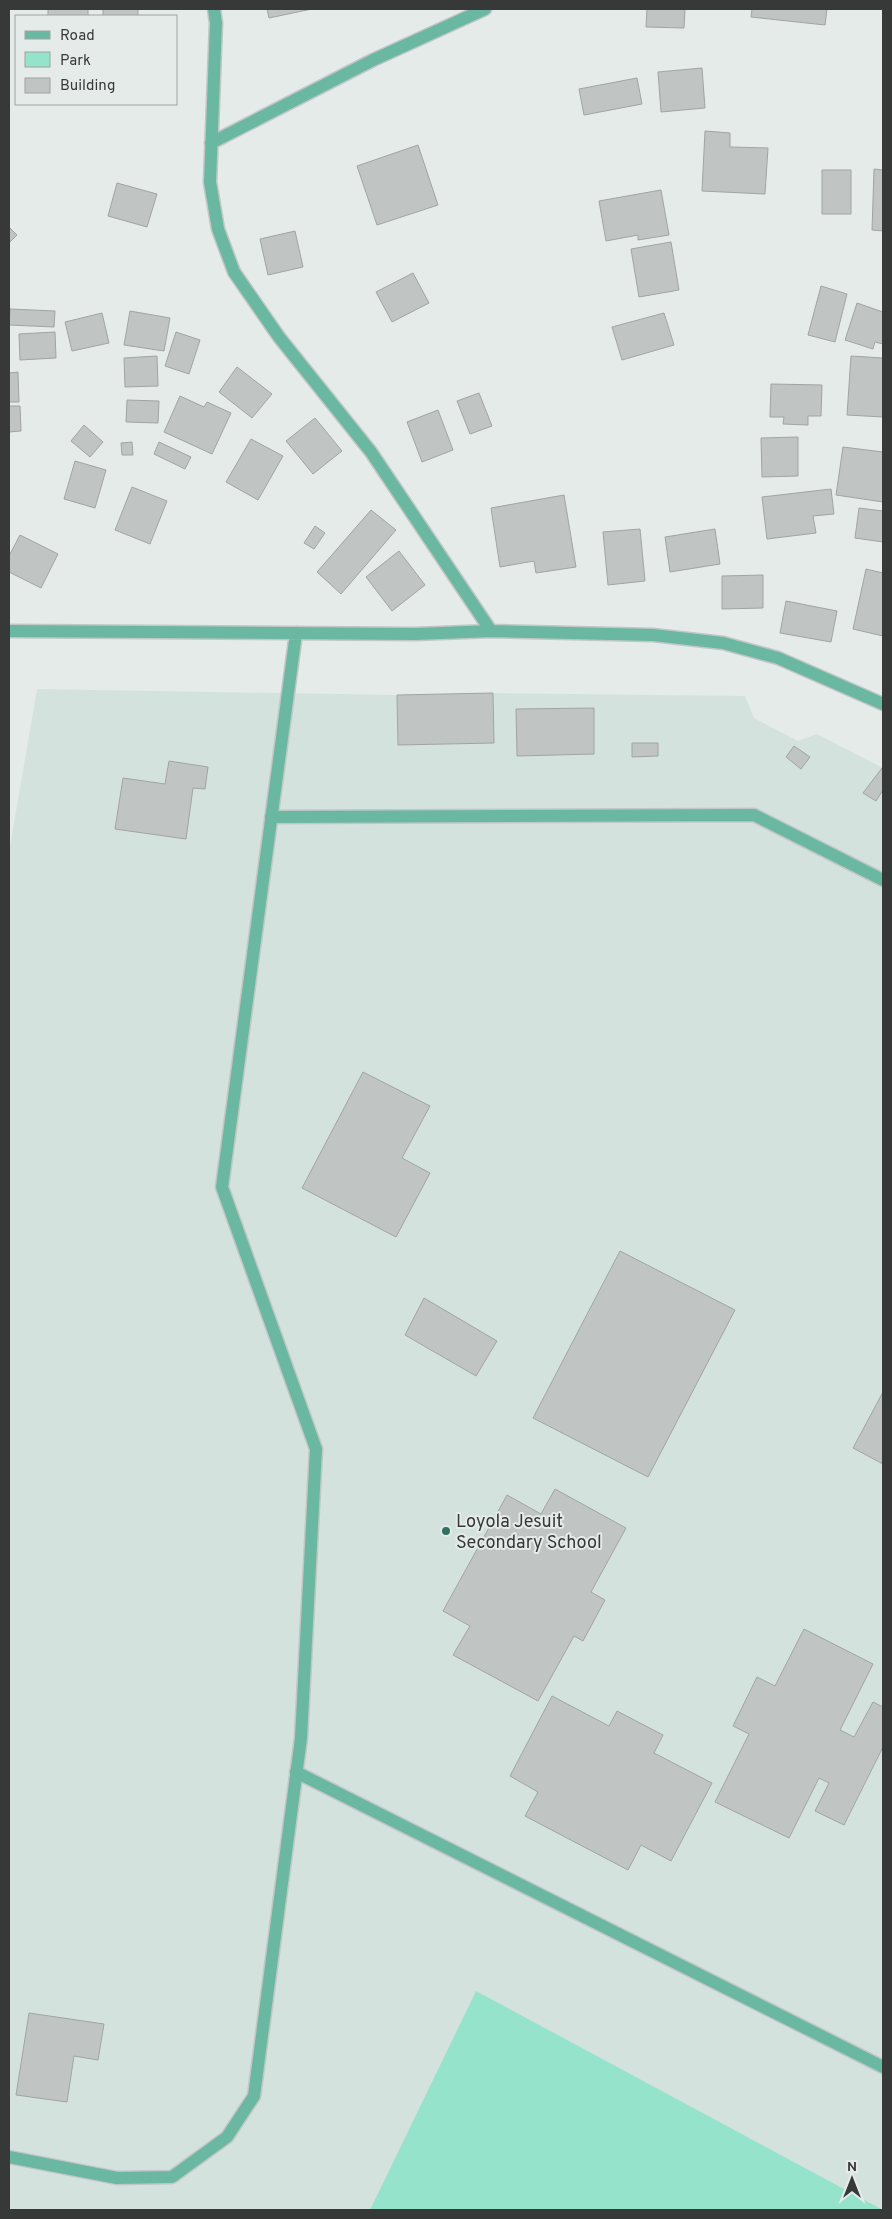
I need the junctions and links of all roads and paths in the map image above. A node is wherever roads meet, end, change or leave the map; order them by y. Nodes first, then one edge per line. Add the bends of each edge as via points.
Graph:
1 (214, 9) edge
2 (485, 9) edge
3 (211, 143) junction
4 (9, 631) edge
5 (491, 631) junction
6 (296, 633) junction
7 (883, 704) edge
8 (271, 816) junction
9 (883, 880) edge
10 (296, 1772) junction
11 (883, 2067) edge
12 (9, 2157) edge

1 - 3 street
2 - 3 street via 373,60
3 - 5 street via 210,182 216,220 234,272 279,337 371,452
4 - 6 street
5 - 6 street
5 - 7 street via 653,635 723,643 778,658
6 - 8 street
8 - 9 street via 754,815
8 - 10 street via 222,1187 316,1449 301,1738
10 - 11 street
10 - 12 street via 254,2096 227,2138 172,2177 117,2178

